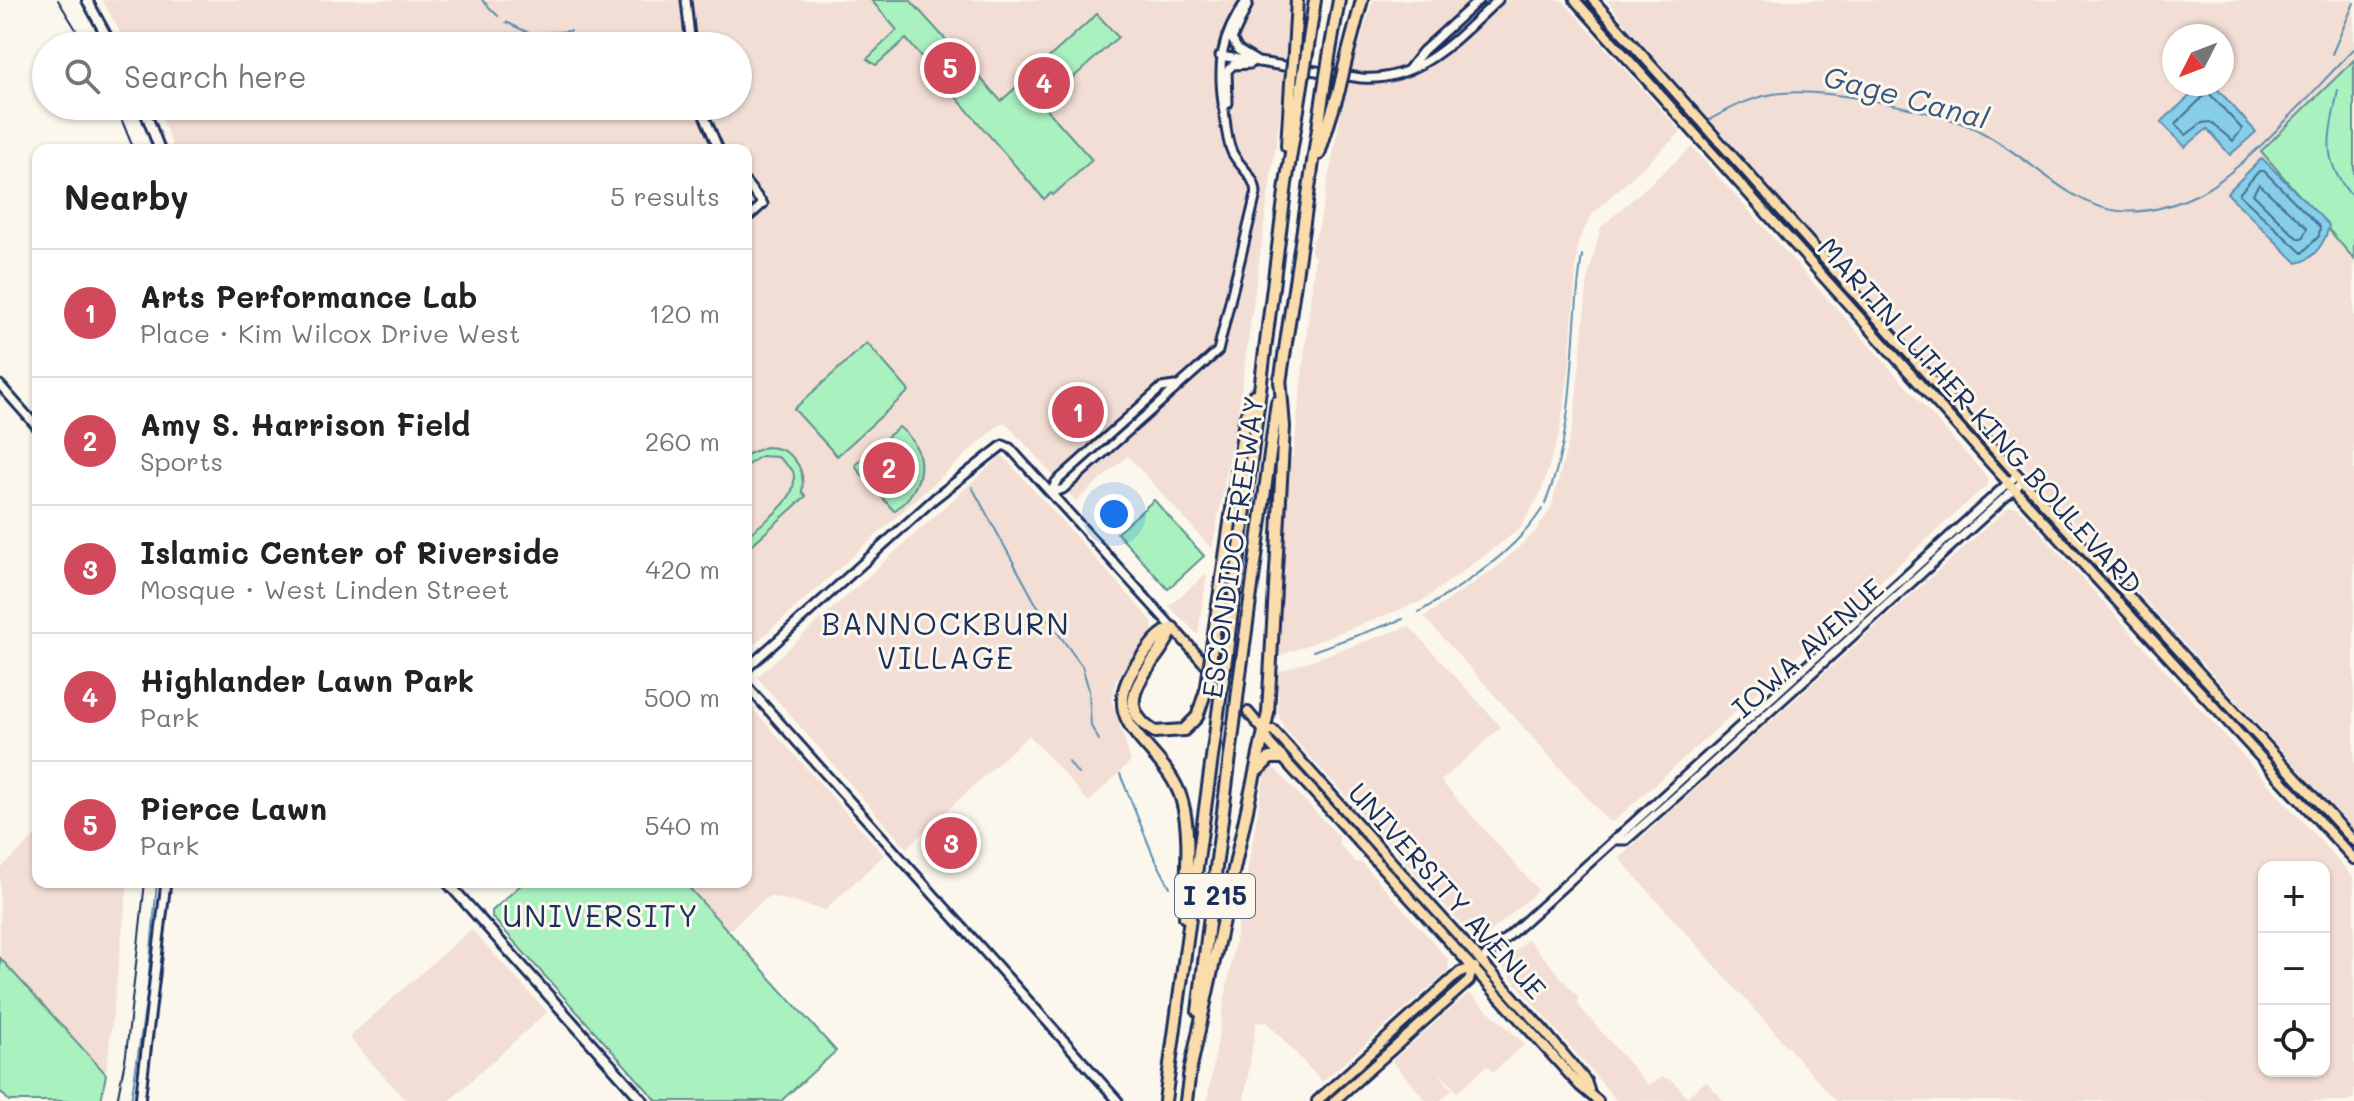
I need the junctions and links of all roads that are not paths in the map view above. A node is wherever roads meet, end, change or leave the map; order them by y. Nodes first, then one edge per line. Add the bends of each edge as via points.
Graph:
1 (87, 0) edge
2 (686, 0) edge
3 (1248, 0) edge
4 (1297, 0) edge
5 (1315, 0) edge
6 (1339, 0) edge
7 (1362, 0) edge
8 (1479, 0) edge
9 (1498, 0) edge
10 (1575, 0) edge
11 (1593, 0) edge
12 (104, 32) edge
13 (689, 32) edge
14 (1220, 56) junction
15 (1260, 63) junction
16 (1409, 69) junction
17 (1297, 84) junction
18 (1223, 107) junction
19 (148, 120) edge
20 (706, 120) edge
21 (158, 144) edge
22 (716, 144) edge
23 (1315, 163) junction
24 (752, 197) edge
25 (752, 214) edge
26 (1261, 374) junction
27 (1280, 378) junction
28 (0, 385) edge
29 (32, 421) edge
30 (2020, 478) junction
31 (2012, 486) junction
32 (1051, 493) junction
33 (1173, 628) junction
34 (752, 664) edge
35 (1205, 664) tunnel mouth
36 (752, 692) edge
37 (1248, 712) tunnel mouth
38 (1264, 731) junction
39 (1282, 758) junction
40 (1257, 772) junction
41 (2354, 841) edge
42 (2354, 859) edge
43 (165, 888) edge
44 (452, 888) edge
45 (1481, 961) junction
46 (1184, 963) junction
47 (1472, 969) junction
48 (1534, 1037) junction
49 (1567, 1057) junction
50 (1189, 1076) junction
51 (1589, 1090) junction
52 (140, 1101) edge
53 (643, 1101) edge
54 (1118, 1101) edge
55 (1165, 1101) edge
56 (1186, 1101) edge
57 (1317, 1101) edge
58 (1334, 1101) edge
59 (1598, 1101) edge

1 - 12 main road
2 - 13 street
3 - 14 street via 1228,28
3 - 15 street via 1232,39 1238,50
4 - 17 highway, bridge
5 - 17 highway, ESCONDIDO FREEWAY / I 215, bridge
6 - 23 highway, ESCONDIDO FREEWAY / I 215, bridge
7 - 23 highway, bridge via 1328,135
8 - 16 street
9 - 16 street via 1422,67
10 - 31 main road, MARTIN LUTHER KING BOULEVARD
11 - 30 main road, MARTIN LUTHER KING BOULEVARD
14 - 15 street
14 - 18 street
15 - 16 street via 1375,79
15 - 18 street via 1228,69 1228,103
17 - 26 highway, ESCONDIDO FREEWAY / I 215
18 - 32 street via 1232,152 1255,183 1256,198 1218,351 1063,489
19 - 21 main road
20 - 22 street
23 - 27 highway, ESCONDIDO FREEWAY / I 215
24 - 25 street via 763,204
26 - 33 highway, bridge via 1245,419 1207,687 1197,717 1172,734 1155,732 1135,711 1133,698
26 - 46 highway, ESCONDIDO FREEWAY / I 215, bridge
27 - 38 highway via 1284,427 1271,686
27 - 50 highway, ESCONDIDO FREEWAY / I 215, bridge
28 - 29 street
30 - 31 street, IOWA AVENUE
30 - 41 main road, MARTIN LUTHER KING BOULEVARD
31 - 42 main road, MARTIN LUTHER KING BOULEVARD
31 - 45 street, IOWA AVENUE
32 - 33 street
32 - 34 street via 1003,445 935,498
33 - 35 main road
33 - 46 highway via 1161,632 1128,677 1121,701 1125,720 1164,764 1184,806
36 - 54 street
37 - 38 main road, UNIVERSITY AVENUE
38 - 39 main road, UNIVERSITY AVENUE
38 - 40 highway
38 - 45 main road, UNIVERSITY AVENUE via 1273,730
39 - 40 highway via 1270,758
39 - 47 main road, UNIVERSITY AVENUE
40 - 50 highway
43 - 52 street
44 - 53 main road
45 - 47 main road, IOWA AVENUE
45 - 49 main road, UNIVERSITY AVENUE
46 - 55 highway, ESCONDIDO FREEWAY / I 215
47 - 48 main road, UNIVERSITY AVENUE
47 - 57 main road, IOWA AVENUE via 1460,972
47 - 58 main road, IOWA AVENUE via 1469,981
48 - 49 main road
48 - 51 main road, UNIVERSITY AVENUE
49 - 51 main road, UNIVERSITY AVENUE
50 - 56 highway, ESCONDIDO FREEWAY / I 215
51 - 59 main road, UNIVERSITY AVENUE

